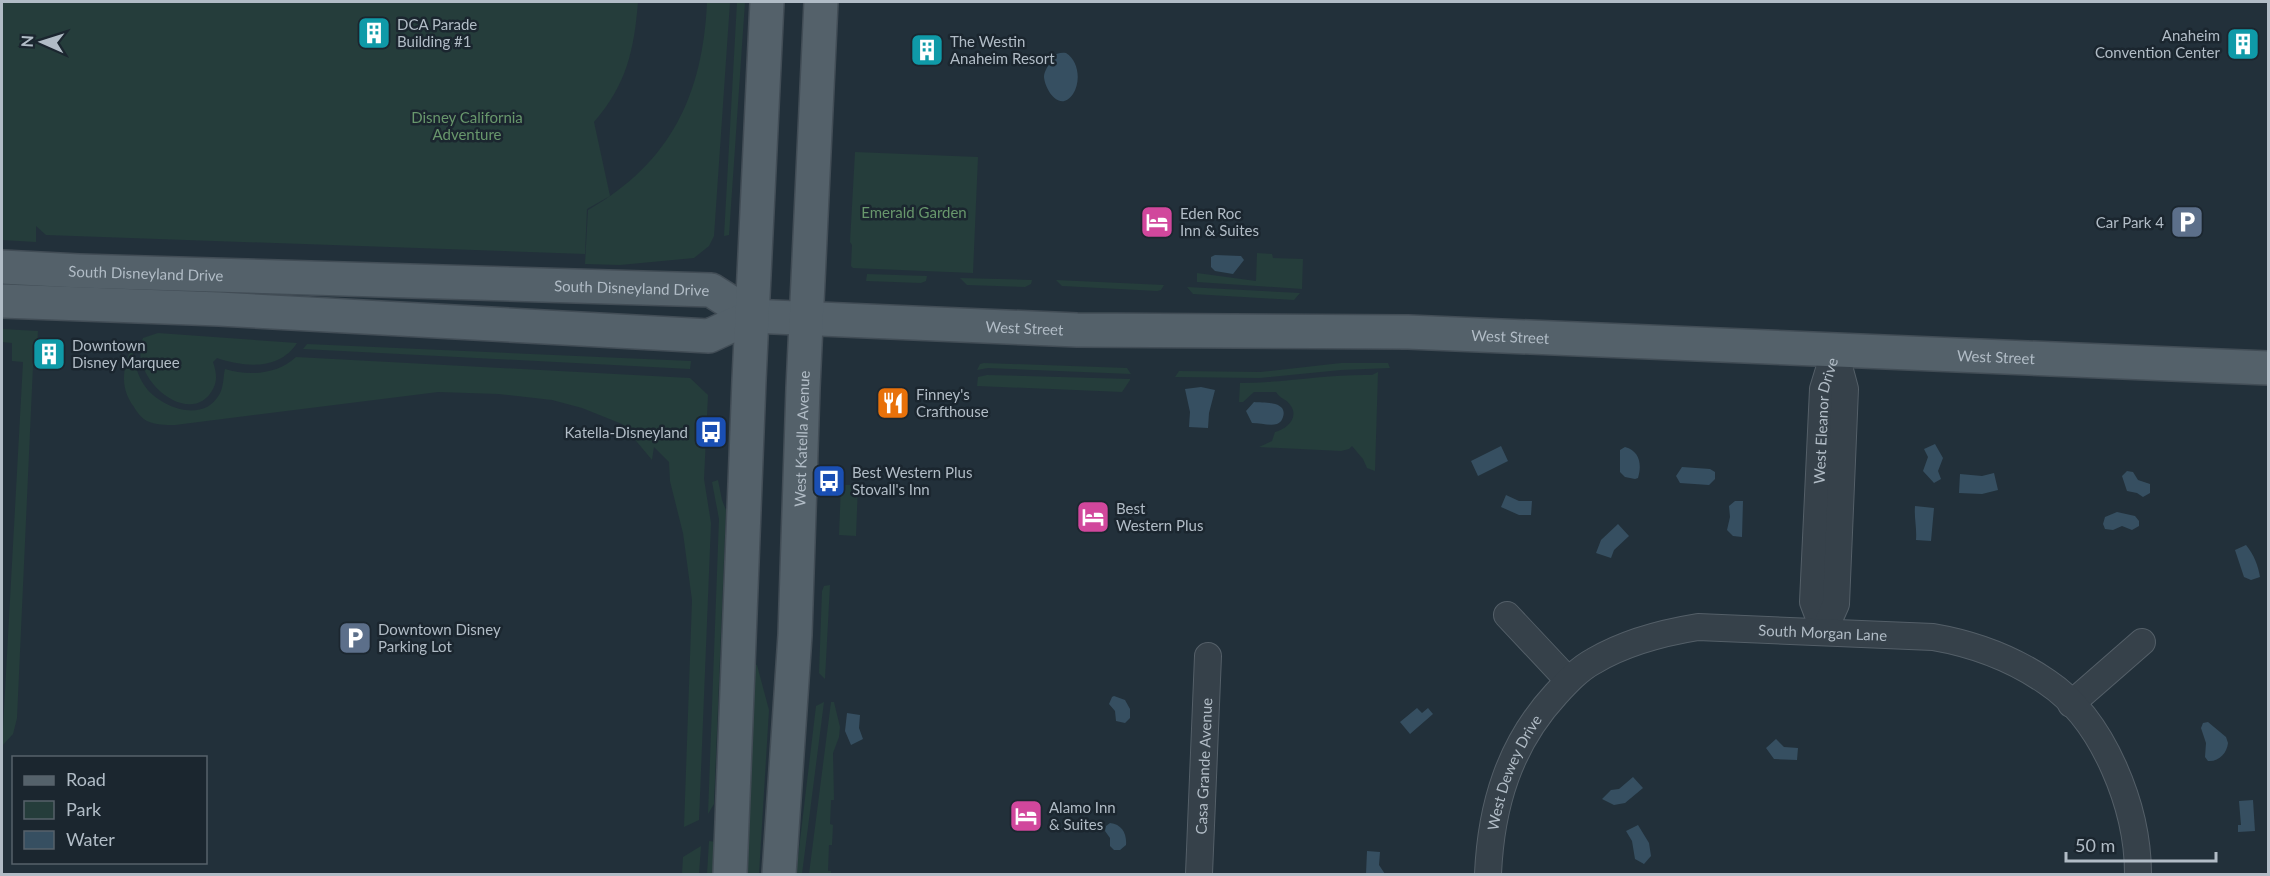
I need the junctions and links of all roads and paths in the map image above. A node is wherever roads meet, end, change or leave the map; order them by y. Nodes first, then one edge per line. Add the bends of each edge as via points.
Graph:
1 (767, 2) edge
2 (821, 2) edge
3 (2, 267) edge
4 (79, 271) junction
5 (2, 301) edge
6 (81, 305) junction
7 (752, 316) junction
8 (806, 319) junction
9 (1835, 351) junction
10 (2268, 368) edge
11 (1507, 615) dead end
12 (1824, 631) junction
13 (2142, 642) dead end
14 (1208, 656) dead end
15 (1568, 680) junction
16 (2071, 704) junction
17 (730, 874) edge
18 (780, 874) edge
19 (1199, 874) edge
20 (1488, 874) edge
21 (2138, 874) edge

1 - 7 main road
2 - 8 main road, West Katella Avenue
3 - 4 main road, South Disneyland Drive
4 - 6 main road
4 - 7 main road, South Disneyland Drive via 711,290
5 - 6 main road
6 - 7 main road via 709,336
7 - 8 main road, West Street
7 - 17 main road
8 - 9 main road, West Street via 1077,330 1407,332
8 - 18 main road, West Katella Avenue via 795,636
9 - 10 main road, West Street
9 - 12 street, West Eleanor Drive via 1823,388 1813,602
11 - 15 street
12 - 15 street, South Morgan Lane via 1698,627 1669,632 1620,648 1591,662
12 - 16 street, South Morgan Lane via 1905,634 1964,642 2023,667 2049,683
13 - 16 street
14 - 19 street, Casa Grande Avenue
15 - 20 street, West Dewey Drive via 1531,725 1507,771 1492,825
16 - 21 street, South Morgan Lane via 2106,750 2123,788 2132,819

